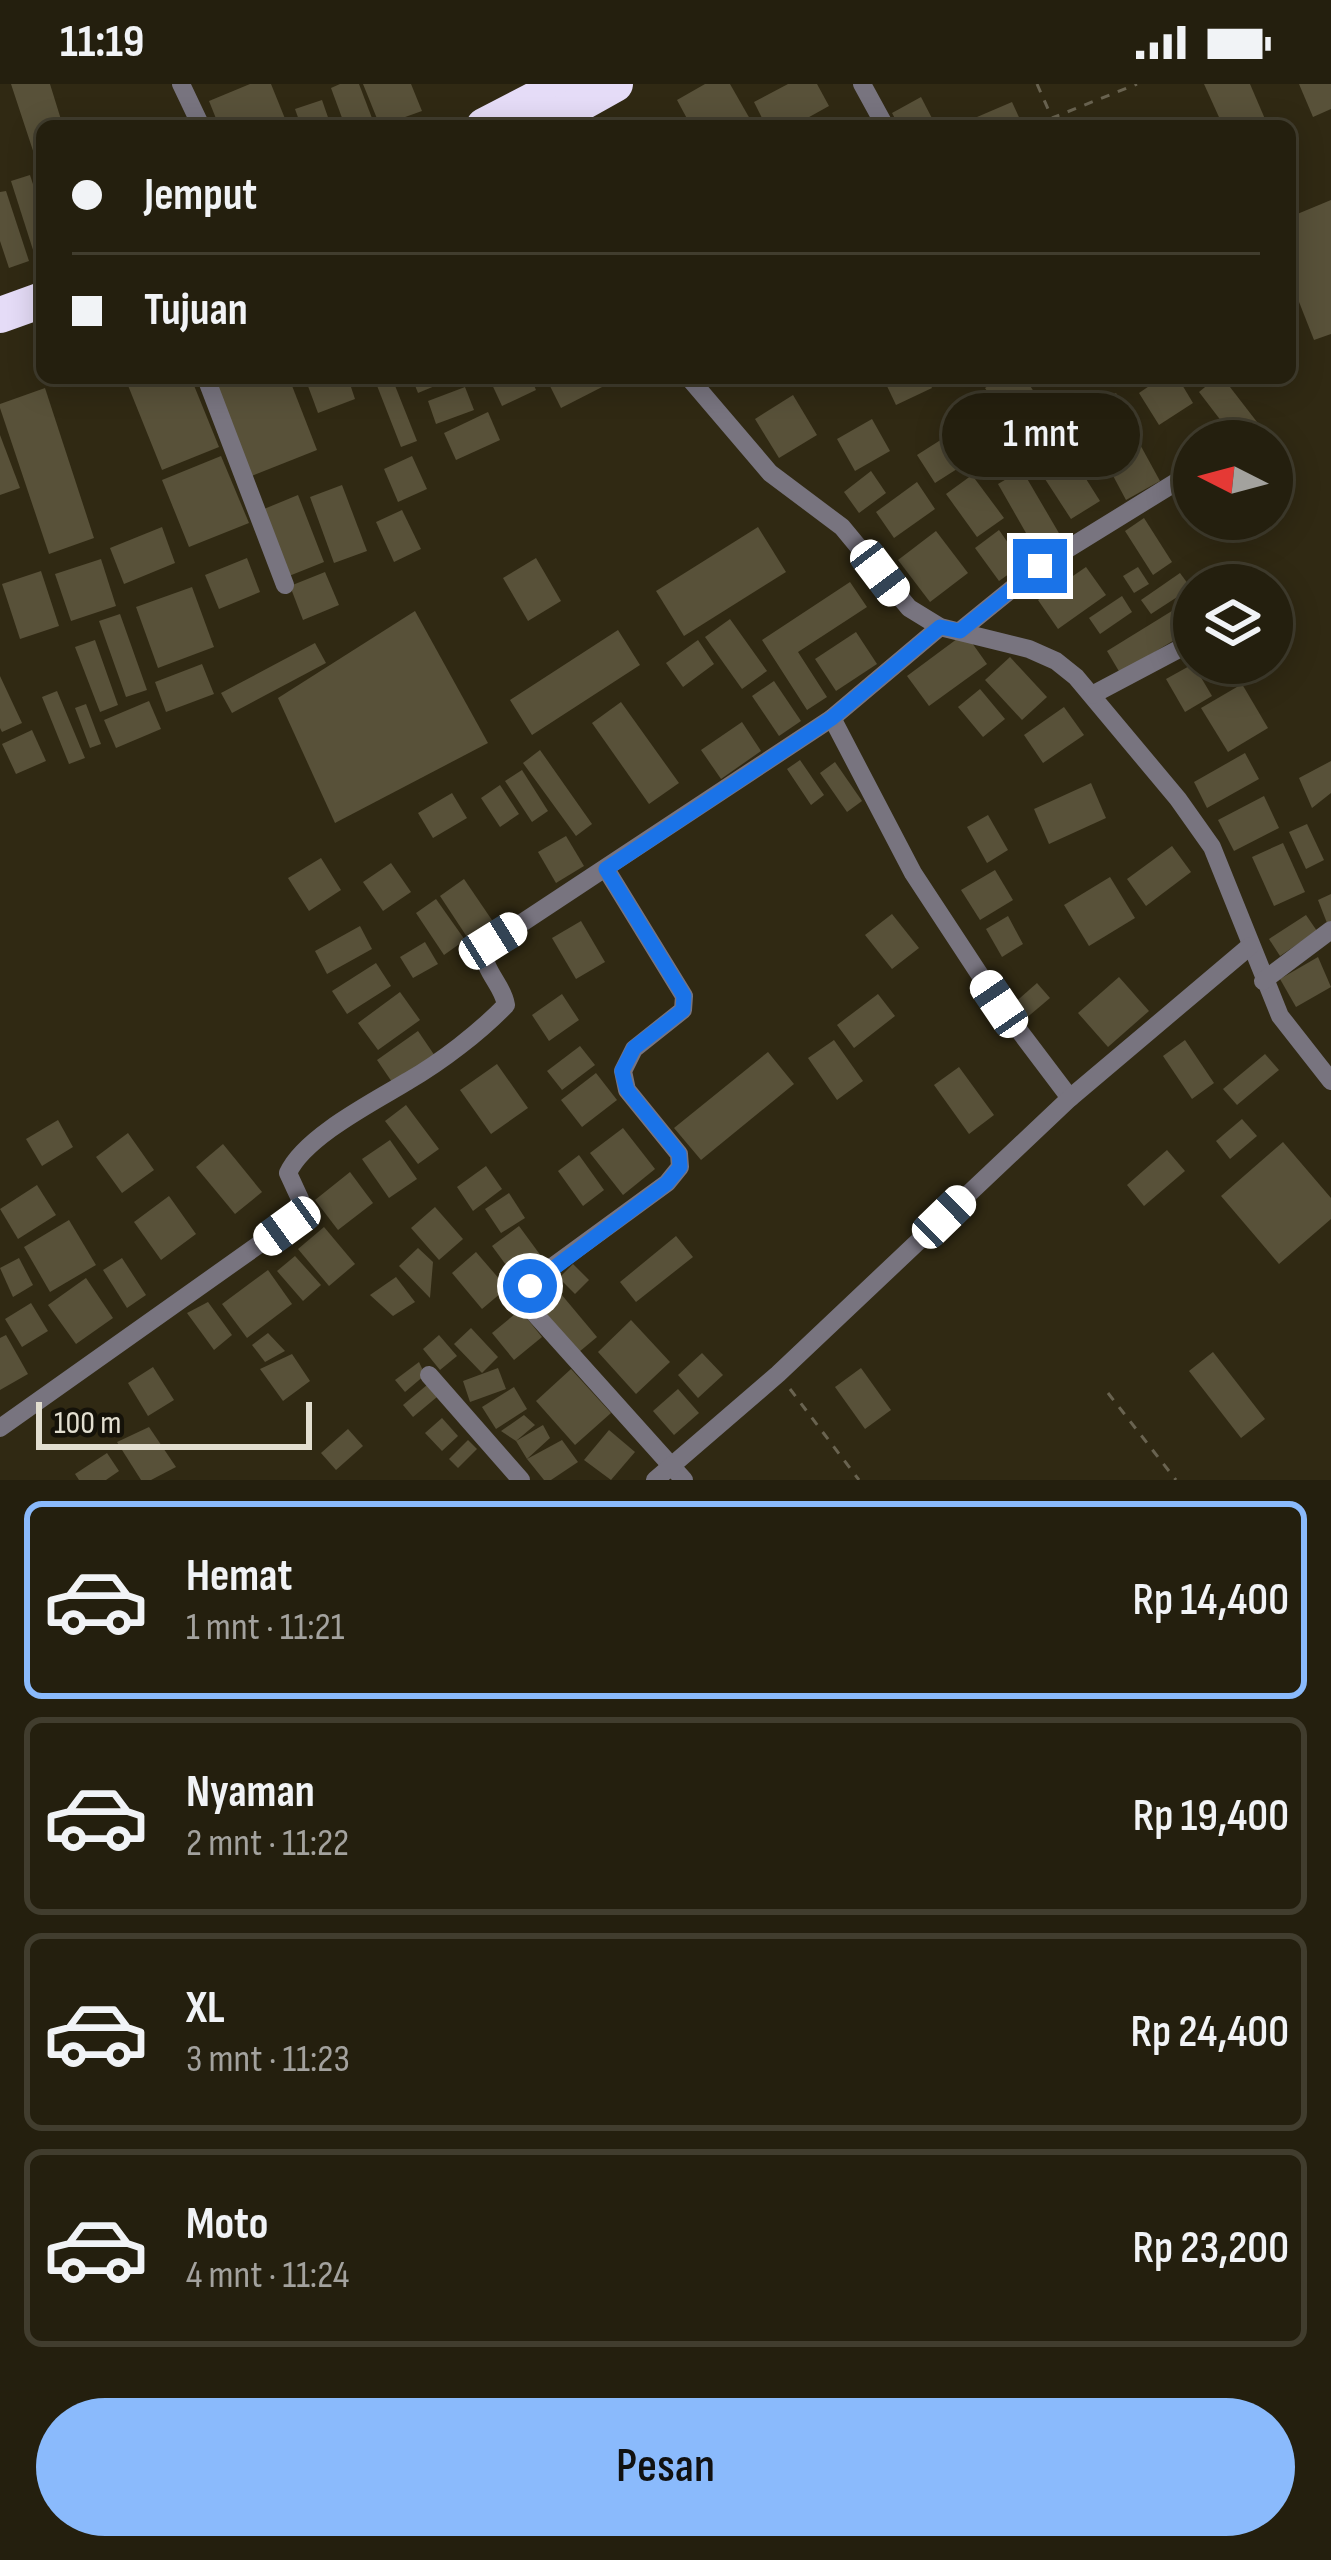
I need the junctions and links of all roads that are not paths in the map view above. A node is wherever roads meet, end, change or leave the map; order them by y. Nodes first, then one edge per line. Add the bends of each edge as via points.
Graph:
1 (181, 84) edge
2 (565, 84) edge
3 (615, 84) edge
4 (862, 84) edge
5 (198, 120) edge
6 (496, 120) edge
7 (550, 120) edge
8 (882, 120) edge
9 (36, 302) edge
10 (0, 315) edge
11 (36, 327) edge
12 (0, 340) edge
13 (208, 384) edge
14 (694, 384) edge
15 (1173, 484) edge
16 (285, 585) dead end
17 (950, 629) junction
18 (1173, 651) edge
19 (1092, 695) junction
20 (832, 718) junction
21 (606, 869) junction
22 (1331, 930) edge
23 (1250, 946) junction
24 (1263, 981) junction
25 (1331, 1081) edge
26 (1070, 1098) junction
27 (429, 1375) dead end
28 (3, 1419) edge
29 (678, 1473) edge
30 (521, 1480) edge
31 (655, 1480) edge

1 - 5 street
2 - 6 highway
3 - 7 highway
4 - 8 street
9 - 10 highway
11 - 12 highway
13 - 16 street
14 - 17 street via 770,473 842,527 909,608
15 - 17 street
17 - 19 street via 1056,661
17 - 20 street
18 - 19 street
19 - 23 street via 1213,848
20 - 21 street
20 - 26 street via 913,873
21 - 28 street via 487,947 503,1009 290,1166 300,1198 295,1220
21 - 29 street via 684,996 683,1010 634,1048 622,1071 680,1167 527,1293 535,1313
22 - 24 street
23 - 24 street
23 - 26 street
24 - 25 street
26 - 29 street
27 - 30 street
29 - 31 street

